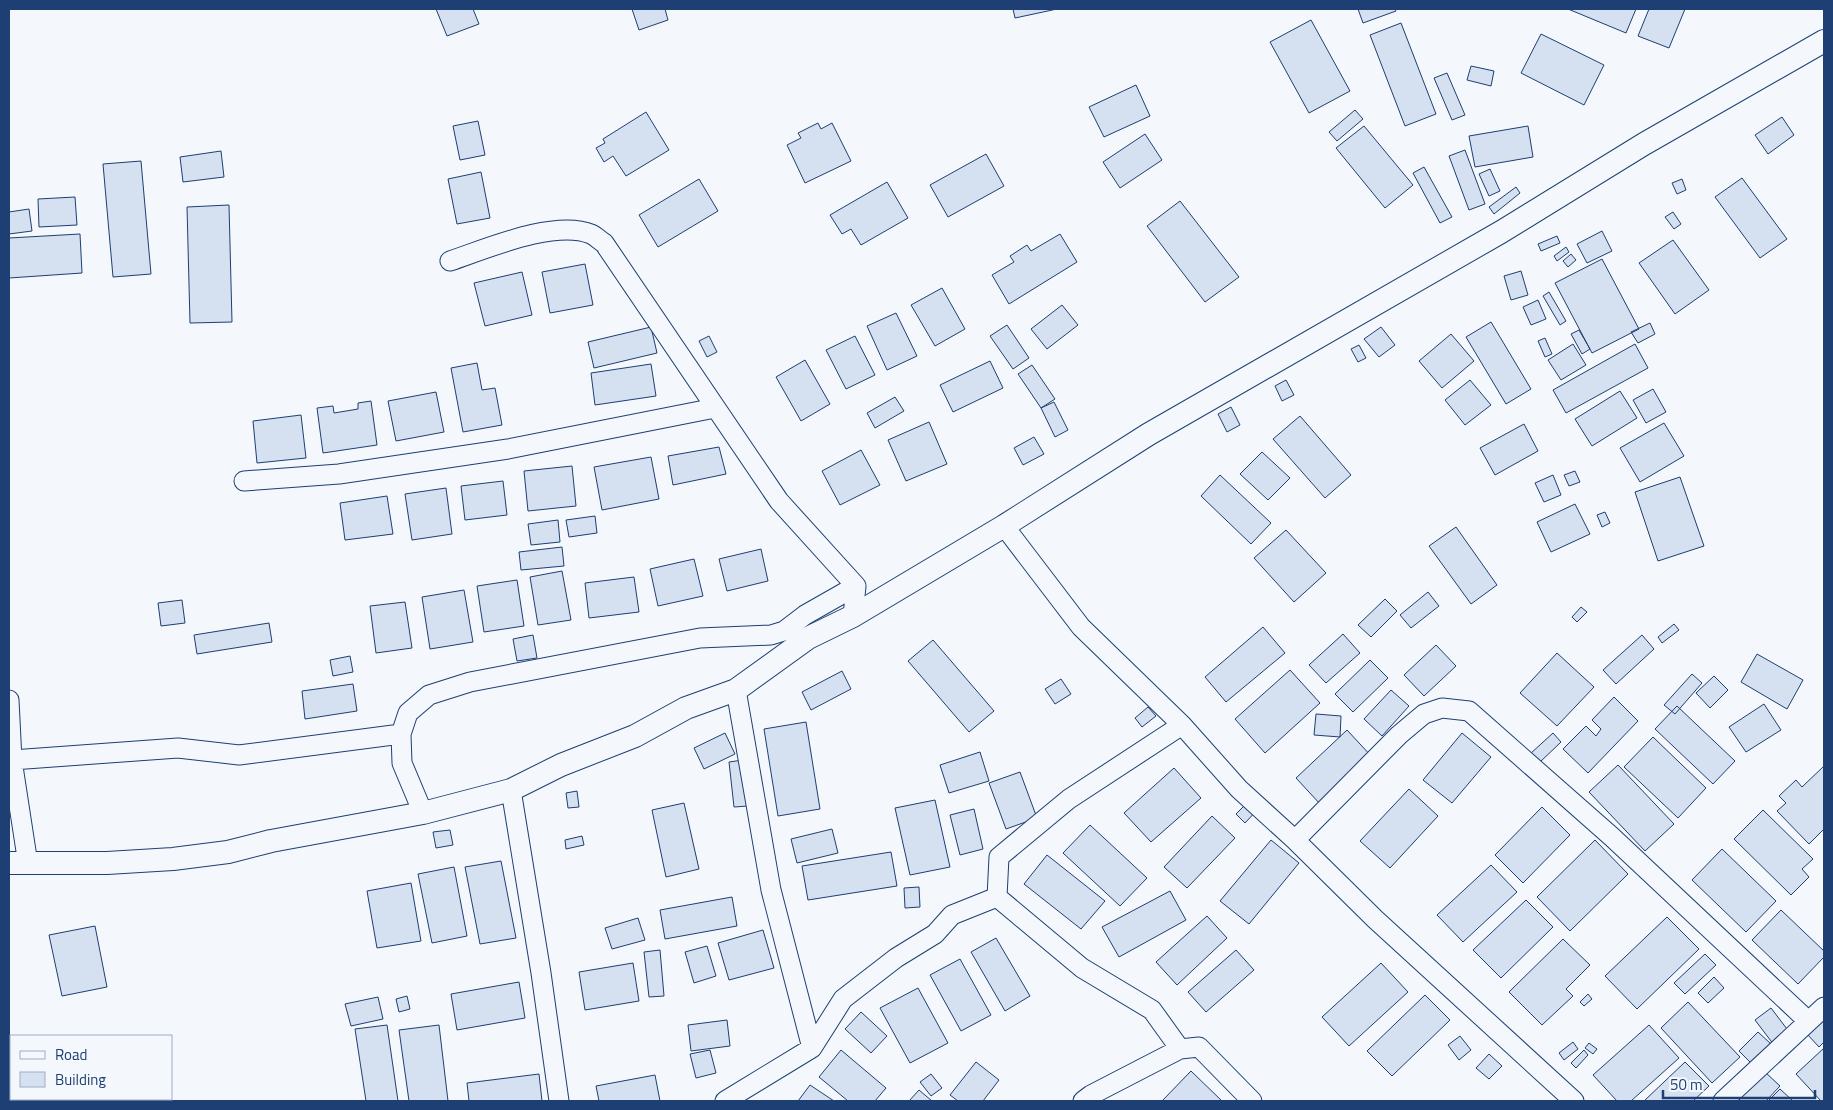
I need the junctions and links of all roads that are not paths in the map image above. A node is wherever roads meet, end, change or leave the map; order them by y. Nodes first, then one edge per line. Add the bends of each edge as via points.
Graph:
1 (1824, 41) edge
2 (450, 261) dead end
3 (716, 408) junction
4 (244, 481) dead end
5 (1004, 526) junction
6 (856, 586) junction
7 (853, 616) junction
8 (736, 690) junction
9 (9, 700) edge
10 (1182, 725) junction
11 (401, 734) junction
12 (12, 760) junction
13 (511, 790) junction
14 (423, 813) junction
15 (1295, 840) junction
16 (18, 864) edge
17 (997, 897) junction
18 (1824, 1007) edge
19 (1808, 1022) junction
20 (812, 1048) junction
21 (1180, 1049) junction
22 (559, 1101) edge
23 (726, 1101) edge
24 (1083, 1101) edge
25 (1252, 1101) edge
26 (1572, 1101) edge
27 (1723, 1101) edge

1 - 5 street via 1644,144 1501,232 1149,434
2 - 3 street via 536,232 592,234 604,243
3 - 4 street via 508,449 339,474
3 - 6 street via 779,501
5 - 7 street
5 - 10 street via 1081,627
6 - 7 street
6 - 11 street via 805,615 784,632 700,638 470,682 429,695 408,713
7 - 8 street via 808,638
8 - 13 street via 686,708 635,736 561,765
8 - 20 street via 771,890
9 - 12 street
10 - 15 street via 1239,788
10 - 17 street via 1069,799 999,857
11 - 12 street via 239,755 178,748
11 - 14 street via 402,763
12 - 16 street
13 - 14 street
13 - 22 street
14 - 16 street via 228,852 182,858
15 - 19 street via 1424,714 1442,708 1469,711 1612,837
15 - 26 street via 1375,919
17 - 20 street via 952,915 934,934 896,958 843,999
17 - 21 street via 1082,968 1152,1010
18 - 19 street
19 - 27 street
20 - 23 street
21 - 24 street
21 - 25 street via 1199,1047

